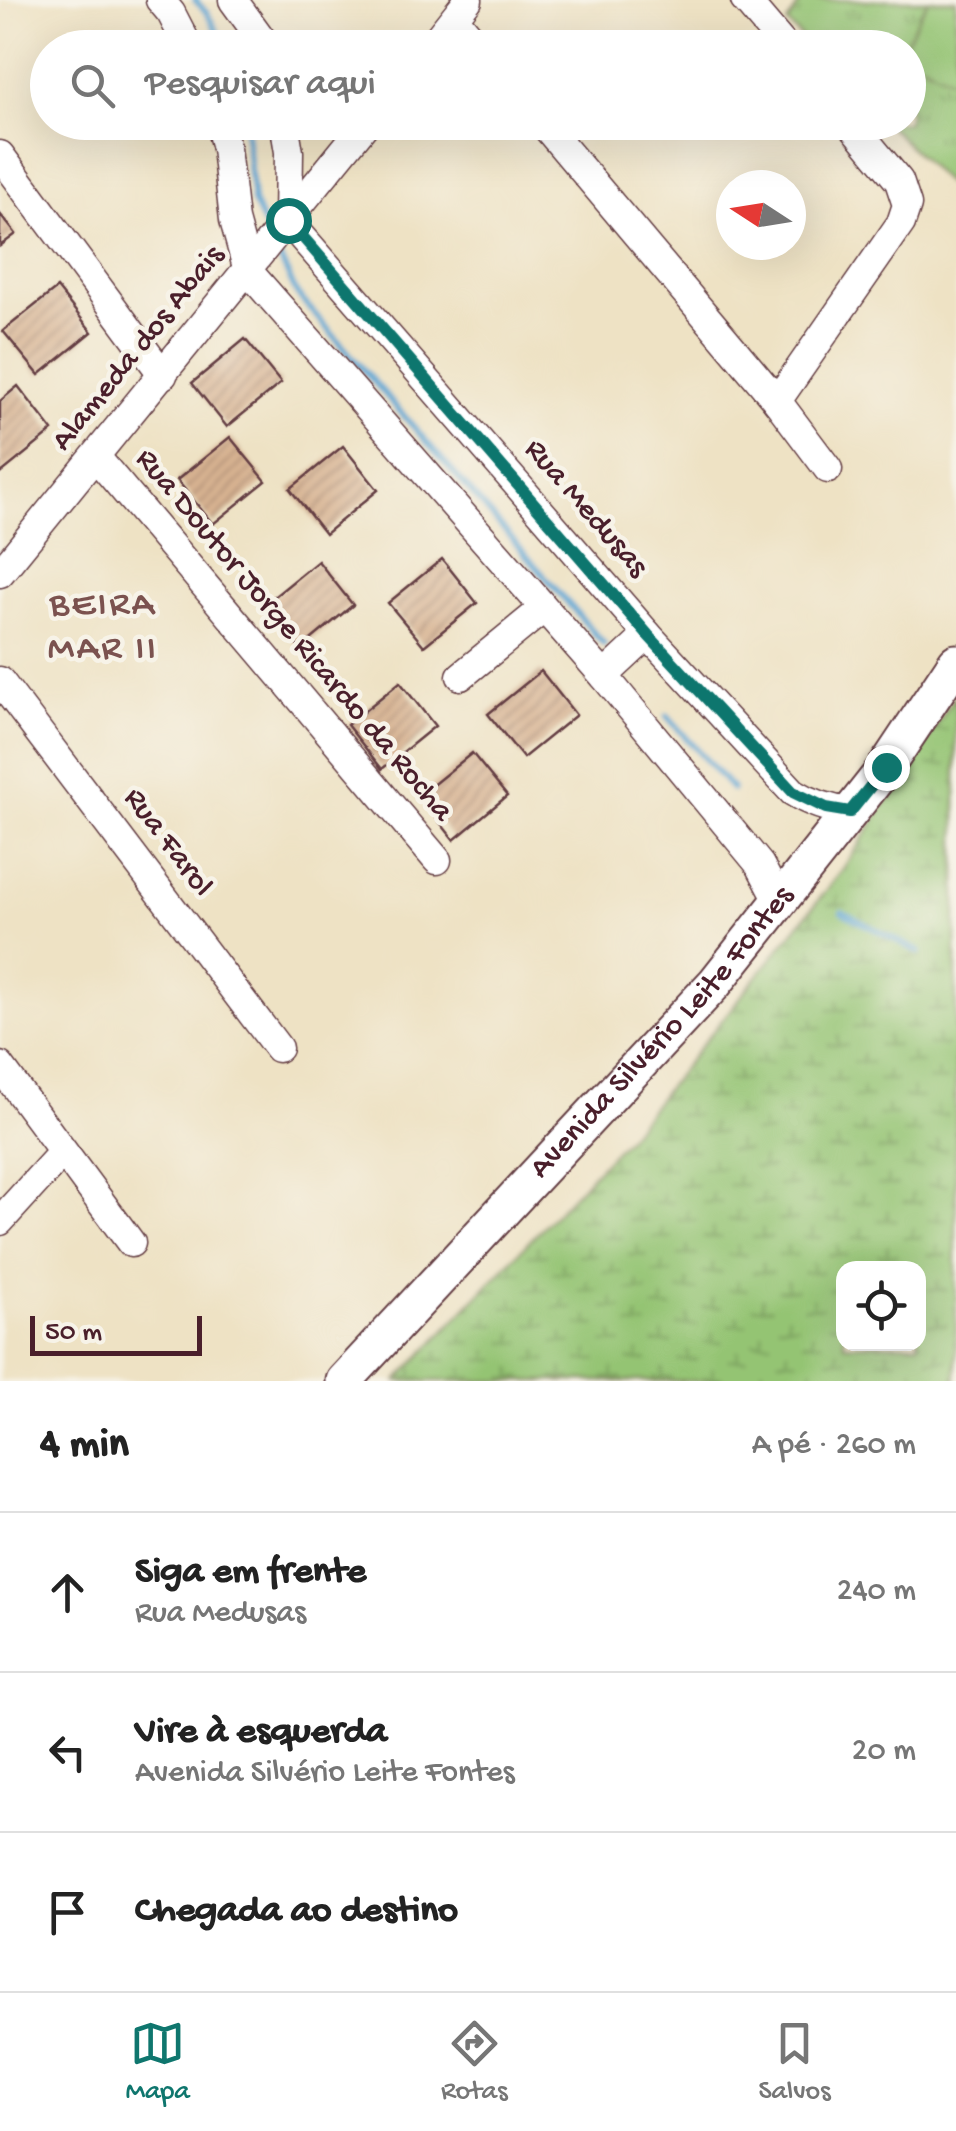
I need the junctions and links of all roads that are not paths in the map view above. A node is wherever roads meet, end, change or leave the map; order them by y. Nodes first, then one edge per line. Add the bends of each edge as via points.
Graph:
1 (160, 0) edge
2 (233, 0) edge
3 (745, 0) edge
4 (461, 9) edge
5 (773, 12) edge
6 (179, 30) edge
7 (255, 30) edge
8 (444, 30) edge
9 (224, 140) edge
10 (287, 140) edge
11 (354, 140) edge
12 (557, 140) edge
13 (865, 140) edge
14 (0, 155) edge
15 (286, 225) junction
16 (250, 269) junction
17 (163, 375) junction
18 (776, 401) junction
19 (96, 456) junction
20 (828, 469) dead end
21 (4, 558) edge
22 (543, 609) junction
23 (648, 635) junction
24 (956, 662) edge
25 (461, 676) dead end
26 (604, 676) junction
27 (0, 681) edge
28 (850, 812) junction
29 (438, 860) dead end
30 (779, 901) junction
31 (278, 1048) dead end
32 (0, 1066) edge
33 (62, 1153) junction
34 (0, 1220) edge
35 (131, 1243) dead end
36 (344, 1381) edge

1 - 6 street
2 - 7 street
3 - 5 street
4 - 8 street
9 - 16 street via 234,220
10 - 15 street
11 - 15 street, Alameda dos Abais
12 - 18 street
13 - 18 street via 899,181 907,205 901,223
14 - 17 street
15 - 16 street, Alameda dos Abais
15 - 23 street, Rua Medusas
16 - 17 street, Alameda dos Abais
16 - 22 street
17 - 19 street, Alameda dos Abais
18 - 20 street
19 - 21 street, Alameda dos Abais
19 - 29 street, Rua Doutor Jorge Ricardo da Rocha
22 - 25 street
22 - 26 street
23 - 26 street
23 - 28 street, Rua Medusas via 793,792
24 - 28 main road, Avenida Silvério Leite Fontes
26 - 30 street via 760,864
27 - 31 street, Rua Farol
28 - 30 main road, Avenida Silvério Leite Fontes
30 - 36 main road, Avenida Silvério Leite Fontes via 714,982
32 - 33 street
33 - 34 street
33 - 35 street

